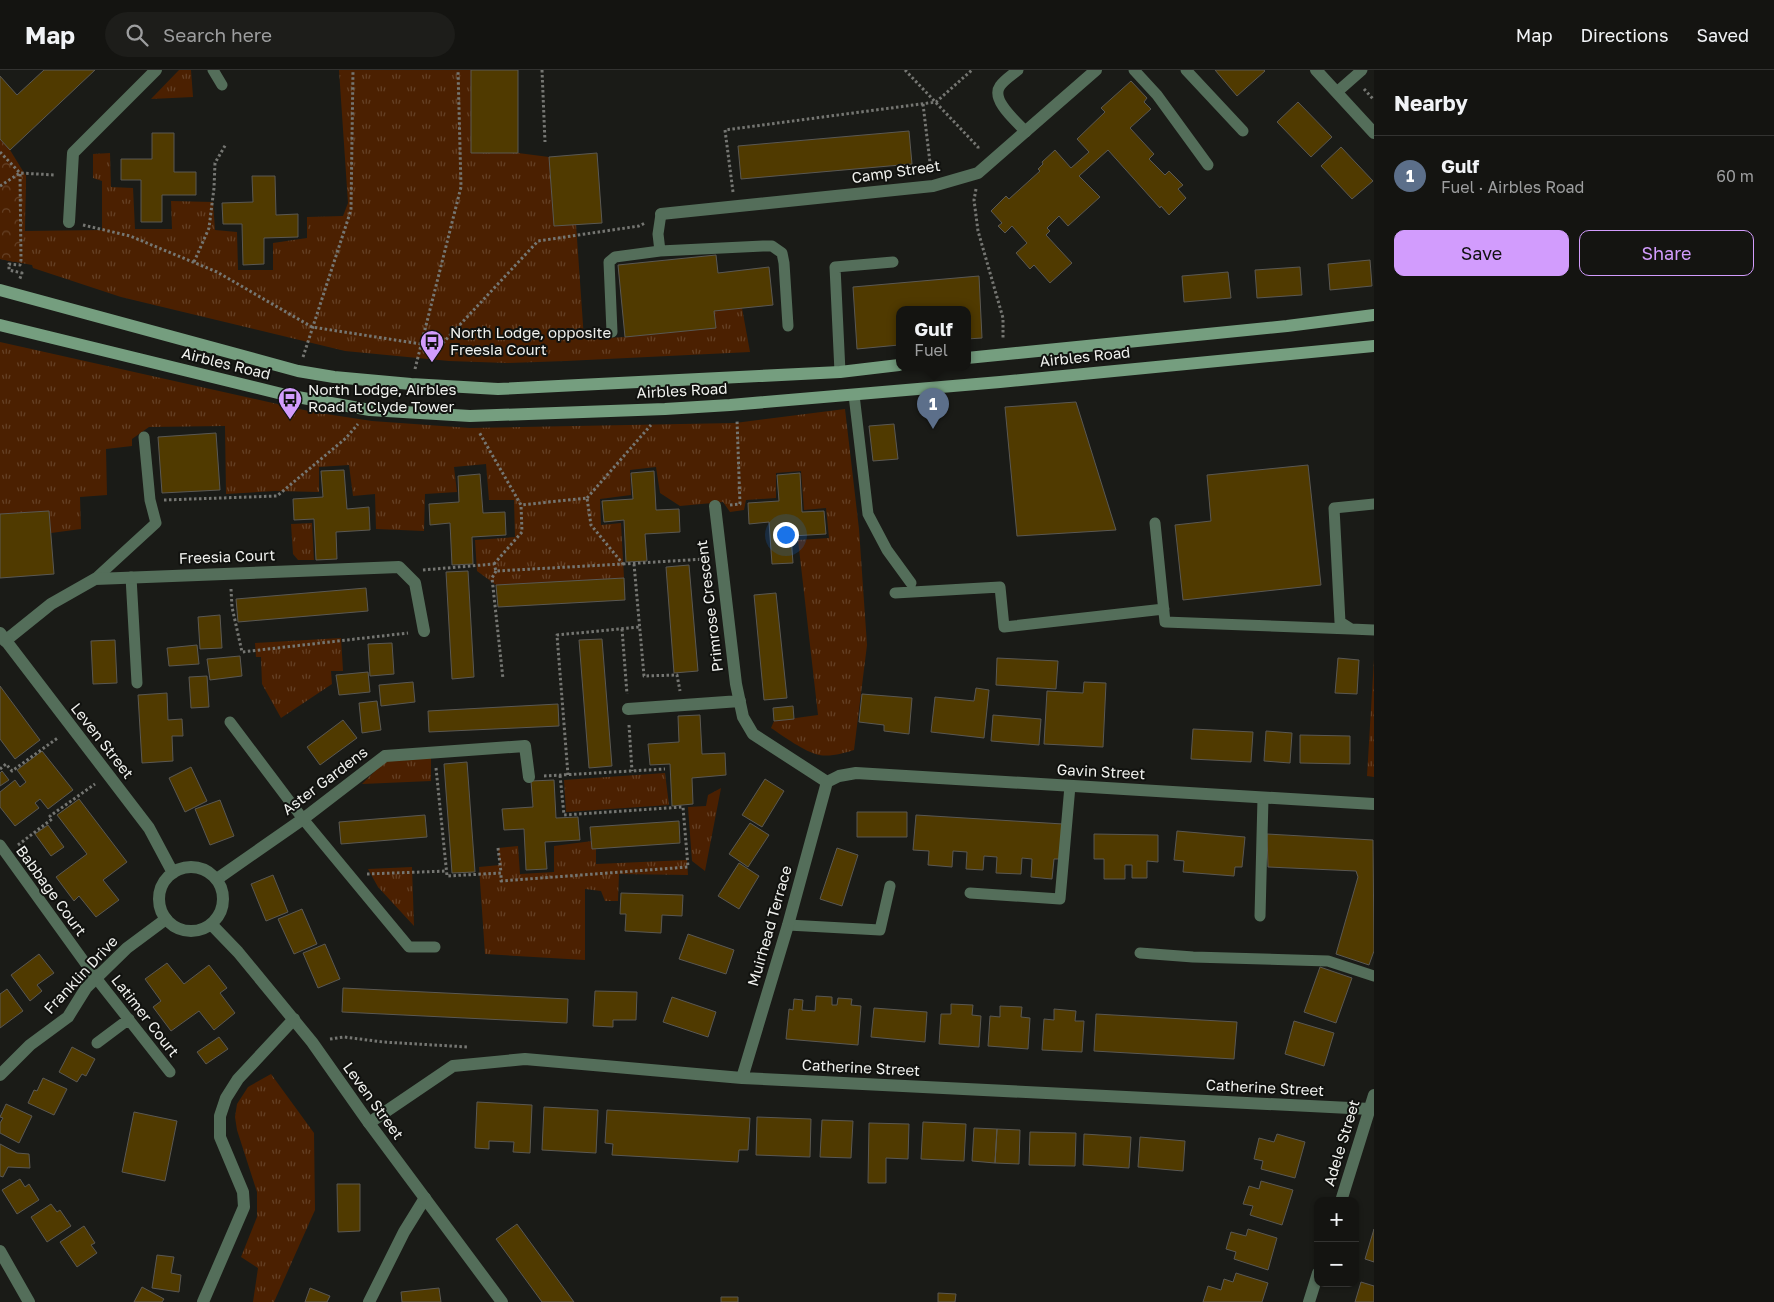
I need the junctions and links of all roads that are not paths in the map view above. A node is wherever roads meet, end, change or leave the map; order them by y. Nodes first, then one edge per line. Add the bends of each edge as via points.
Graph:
1 (156, 70) edge
2 (213, 70) edge
3 (1018, 70) edge
4 (1096, 70) edge
5 (1134, 70) edge
6 (1186, 70) edge
7 (1316, 70) edge
8 (1362, 70) edge
9 (222, 85) dead end
10 (1337, 92) junction
11 (1243, 131) dead end
12 (1026, 132) junction
13 (1374, 133) edge
14 (1208, 165) dead end
15 (661, 214) joint
16 (68, 222) road end
17 (660, 251) junction
18 (894, 262) dead end
19 (0, 290) edge
20 (1374, 315) edge
21 (0, 325) edge
22 (788, 326) dead end
23 (612, 332) dead end
24 (1374, 346) edge
25 (971, 358) edge
26 (896, 365) edge
27 (840, 372) junction
28 (854, 395) junction
29 (144, 437) dead end
30 (1374, 504) edge
31 (715, 506) road end
32 (1155, 523) dead end
33 (131, 577) junction
34 (95, 579) junction
35 (911, 583) dead end
36 (895, 593) dead end
37 (1164, 609) junction
38 (1352, 629) junction
39 (1374, 630) edge
40 (424, 631) road end
41 (2, 637) edge
42 (137, 683) dead end
43 (740, 701) junction
44 (628, 709) dead end
45 (230, 722) dead end
46 (529, 777) road end
47 (827, 782) junction
48 (1070, 786) junction
49 (1263, 798) junction
50 (1374, 804) edge
51 (303, 819) junction
52 (3, 850) edge
53 (173, 873) junction
54 (217, 879) junction
55 (890, 886) dead end
56 (970, 893) dead end
57 (1260, 916) dead end
58 (166, 919) junction
59 (211, 924) junction
60 (788, 925) junction
61 (435, 947) dead end
62 (1140, 953) dead end
63 (1374, 976) edge
64 (96, 978) junction
65 (129, 1019) junction
66 (294, 1019) junction
67 (97, 1043) dead end
68 (170, 1072) dead end
69 (0, 1075) edge
70 (742, 1078) junction
71 (1374, 1095) edge
72 (1370, 1109) junction
73 (369, 1124) junction
74 (1342, 1197) edge
75 (425, 1198) junction
76 (0, 1251) edge
77 (1314, 1286) edge
78 (29, 1302) edge
79 (203, 1302) edge
80 (369, 1302) edge
81 (502, 1302) edge
82 (1309, 1302) edge

1 - 16 street via 73,153
2 - 9 lane
3 - 12 lane via 999,87 997,95 1000,103
4 - 12 street, Camp Street
5 - 14 lane via 1157,95
6 - 11 lane
7 - 10 street
8 - 10 lane
10 - 13 street
12 - 15 street, Camp Street via 978,173 933,186
15 - 17 lane
17 - 22 lane via 772,246 782,253
17 - 23 lane via 614,257 609,262
18 - 27 lane via 835,267
19 - 27 main road, Airbles Road via 298,371 334,377 498,389
20 - 25 main road, Airbles Road
21 - 28 main road, Airbles Road via 286,395 370,410 470,416 664,410
24 - 28 main road, Airbles Road
26 - 27 main road, Airbles Road
28 - 35 lane via 868,514 887,550
29 - 34 lane via 150,500 156,523
30 - 38 lane via 1334,508 1340,622
31 - 43 street, Primrose Crescent
32 - 37 lane
33 - 34 street, Freesia Court
33 - 40 street, Freesia Court via 399,566 415,583
33 - 42 lane
34 - 41 street, Freesia Court
36 - 37 lane via 1000,587 1004,627
37 - 38 lane via 1165,622
38 - 39 lane
41 - 53 street, Leven Street via 149,828
43 - 44 street
43 - 47 street, Primrose Crescent via 743,716 753,734
45 - 51 lane
46 - 51 street, Aster Gardens via 526,746 385,756
47 - 48 street, Gavin Street via 856,773
47 - 60 street, Muirhead Terrace
48 - 49 street, Gavin Street
48 - 56 lane via 1060,899
49 - 50 street, Gavin Street
49 - 57 lane
51 - 54 street, Aster Gardens
51 - 61 lane via 409,947
52 - 64 lane, Babbage Court
53 - 54 street via 195,867
53 - 58 street via 164,880 159,894 159,905
54 - 59 street via 223,903
55 - 60 lane via 880,930
58 - 59 street via 174,927 189,931
58 - 64 street, Franklin Drive via 127,948
59 - 66 street, Leven Street
60 - 70 street, Muirhead Terrace
62 - 63 lane via 1328,961
64 - 65 lane, Latimer Court
64 - 69 street, Franklin Drive via 68,1017 30,1045
65 - 67 lane
65 - 68 lane, Latimer Court
66 - 73 street, Leven Street
66 - 79 street via 238,1079 220,1116 220,1137 244,1192 244,1208
70 - 72 street, Catherine Street
70 - 73 street, Catherine Street via 525,1060 453,1066
71 - 72 street, Adele Street
72 - 74 street, Adele Street
73 - 75 street, Leven Street
75 - 80 street
75 - 81 street, Leven Street
76 - 78 street
77 - 82 street

